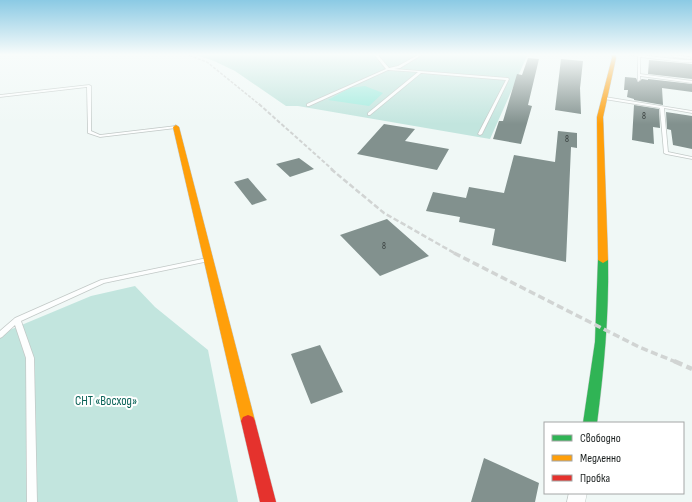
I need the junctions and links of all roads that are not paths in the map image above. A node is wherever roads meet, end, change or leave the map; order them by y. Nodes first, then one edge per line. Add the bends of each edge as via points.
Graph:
1 (369, 77) edge
2 (413, 77) edge
3 (488, 77) edge
4 (610, 77) edge
5 (657, 77) edge
6 (692, 82) edge
7 (0, 96) edge
8 (605, 98) junction
9 (308, 105) dead end
10 (662, 107) junction
11 (692, 112) edge
12 (369, 114) dead end
13 (176, 128) joint
14 (480, 134) dead end
15 (692, 158) edge
16 (208, 260) junction
17 (18, 320) junction
18 (0, 335) edge
19 (590, 422) edge
20 (32, 502) edge
21 (268, 502) edge

1 - 9 lane
2 - 12 lane
3 - 14 lane via 508,79
4 - 8 street
5 - 6 lane
7 - 13 lane via 89,86 89,132 100,136
8 - 10 lane
8 - 19 street via 600,117 604,302 598,374
10 - 11 lane
10 - 15 lane via 666,153
13 - 16 street
16 - 17 lane via 102,281
16 - 21 street
17 - 18 lane
17 - 20 lane via 30,358

